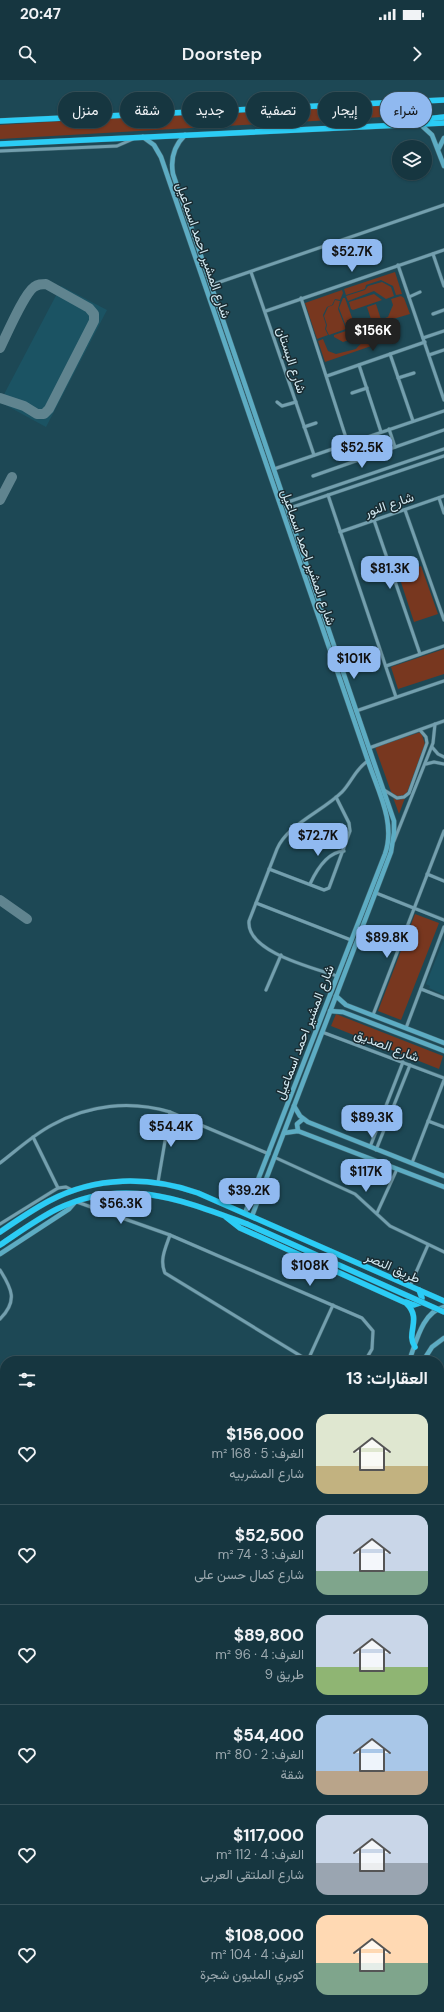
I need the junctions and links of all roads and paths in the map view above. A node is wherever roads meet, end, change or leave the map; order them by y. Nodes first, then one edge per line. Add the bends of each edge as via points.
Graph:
1 (444, 100) edge
2 (444, 117) edge
3 (432, 119) edge
4 (0, 121) edge
5 (444, 123) edge
6 (432, 124) edge
7 (380, 125) edge
8 (424, 128) edge
9 (186, 134) junction
10 (139, 137) junction
11 (444, 138) edge
12 (0, 144) edge
13 (438, 150) junction
14 (0, 151) edge
15 (444, 166) edge
16 (444, 205) edge
17 (187, 214) junction
18 (181, 216) junction
19 (444, 250) edge
20 (433, 254) junction
21 (398, 265) junction
22 (251, 272) junction
23 (210, 285) junction
24 (444, 286) edge
25 (420, 292) dead end
26 (409, 296) junction
27 (301, 298) junction
28 (266, 310) junction
29 (444, 310) edge
30 (433, 314) dead end
31 (444, 331) edge
32 (424, 340) junction
33 (444, 350) edge
34 (390, 354) junction
35 (429, 355) junction
36 (359, 365) junction
37 (414, 372) dead end
38 (327, 376) junction
39 (398, 378) junction
40 (367, 388) junction
41 (352, 393) dead end
42 (444, 400) edge
43 (277, 402) dead end
44 (296, 402) junction
45 (444, 411) edge
46 (413, 421) junction
47 (316, 423) dead end
48 (304, 427) junction
49 (389, 430) junction
50 (444, 430) edge
51 (381, 432) junction
52 (353, 442) junction
53 (348, 444) junction
54 (395, 447) junction
55 (444, 449) edge
56 (314, 455) junction
57 (444, 456) edge
58 (360, 459) junction
59 (274, 469) junction
60 (313, 476) dead end
61 (328, 495) junction
62 (444, 496) edge
63 (439, 498) junction
64 (294, 500) junction
65 (285, 503) junction
66 (297, 505) junction
67 (287, 509) junction
68 (405, 510) junction
69 (444, 513) edge
70 (374, 520) junction
71 (340, 532) junction
72 (444, 620) edge
73 (444, 646) edge
74 (336, 651) junction
75 (331, 653) junction
76 (420, 654) junction
77 (386, 666) junction
78 (444, 681) edge
79 (396, 697) junction
80 (356, 711) junction
81 (444, 721) edge
82 (435, 724) junction
83 (420, 730) junction
84 (434, 740) junction
85 (427, 741) junction
86 (432, 747) junction
87 (369, 748) junction
88 (442, 756) edge
89 (368, 761) junction
90 (439, 762) junction
91 (426, 764) junction
92 (444, 764) edge
93 (383, 789) junction
94 (336, 797) junction
95 (444, 831) edge
96 (440, 841) junction
97 (444, 843) edge
98 (393, 844) junction
99 (344, 851) junction
100 (269, 869) junction
101 (427, 874) junction
102 (444, 881) edge
103 (310, 884) junction
104 (376, 893) junction
105 (256, 903) junction
106 (414, 908) junction
107 (444, 920) edge
108 (444, 927) edge
109 (351, 940) junction
110 (280, 955) junction
111 (337, 976) junction
112 (420, 989) junction
113 (266, 990) dead end
114 (336, 996) junction
115 (444, 998) edge
116 (330, 1011) junction
117 (373, 1015) junction
118 (403, 1027) junction
119 (411, 1030) junction
120 (322, 1032) junction
121 (398, 1033) junction
122 (408, 1037) junction
123 (444, 1043) edge
124 (444, 1051) edge
125 (403, 1062) junction
126 (304, 1064) junction
127 (410, 1065) junction
128 (309, 1066) junction
129 (444, 1080) edge
130 (294, 1106) junction
131 (170, 1112) junction
132 (303, 1120) junction
133 (428, 1121) junction
134 (444, 1128) edge
135 (298, 1131) junction
136 (284, 1133) junction
137 (33, 1137) junction
138 (370, 1147) junction
139 (376, 1150) junction
140 (269, 1154) junction
141 (274, 1157) junction
142 (0, 1163) edge
143 (412, 1163) junction
144 (397, 1169) junction
145 (444, 1176) edge
146 (158, 1182) junction
147 (444, 1187) edge
148 (58, 1188) junction
149 (74, 1191) junction
150 (250, 1201) junction
151 (76, 1202) junction
152 (257, 1204) junction
153 (245, 1213) junction
154 (377, 1213) junction
155 (252, 1216) junction
156 (226, 1217) junction
157 (0, 1224) edge
158 (0, 1232) edge
159 (170, 1235) junction
160 (0, 1245) edge
161 (428, 1245) junction
162 (444, 1252) edge
163 (0, 1254) edge
164 (0, 1270) edge
165 (410, 1286) junction
166 (419, 1290) junction
167 (402, 1301) junction
168 (444, 1301) edge
169 (333, 1305) junction
170 (444, 1307) edge
171 (444, 1312) edge
172 (0, 1319) edge
173 (444, 1338) edge
174 (415, 1347) junction
175 (301, 1356) edge
176 (311, 1356) edge
177 (368, 1356) edge
178 (411, 1356) edge
179 (426, 1356) edge

1 - 4 highway
2 - 3 highway
5 - 6 highway
7 - 9 highway
8 - 13 main road via 432,135
9 - 10 highway
9 - 17 main road, شارع المشير احمد اسماعيل via 174,150 172,163 173,174
10 - 12 highway
10 - 14 street via 117,146
10 - 18 main road, شارع المشير احمد اسماعيل via 154,145 161,158
11 - 13 main road
13 - 15 main road
16 - 22 street
17 - 18 main road
17 - 23 main road, شارع المشير احمد اسماعيل
18 - 75 main road, شارع المشير احمد اسماعيل
19 - 20 street
20 - 21 street
20 - 24 street
21 - 26 street
21 - 27 street
22 - 23 street
22 - 28 street, شارع البستان
23 - 59 main road, شارع المشير احمد اسماعيل
25 - 26 street
26 - 32 street
27 - 28 street
27 - 38 street
28 - 44 street, شارع البستان
29 - 30 street
31 - 32 street
32 - 34 street
32 - 35 street
33 - 35 street
34 - 36 street
34 - 39 street
35 - 42 street
36 - 38 street
36 - 40 street
37 - 39 street
38 - 53 street
39 - 46 street
40 - 41 street
40 - 51 street
43 - 44 street via 282,406
44 - 48 street, شارع البستان
45 - 46 street
46 - 49 street
47 - 48 street
48 - 56 street, شارع البستان
49 - 51 street
49 - 54 street
50 - 54 street
51 - 52 street
52 - 53 street
52 - 58 street
53 - 56 street
54 - 58 street
55 - 64 street
56 - 59 street
57 - 61 street
58 - 60 street
59 - 65 main road, شارع المشير احمد اسماعيل
61 - 66 street
61 - 71 street
62 - 63 street, شارع النور
63 - 68 street, شارع النور
63 - 69 street
64 - 65 street
64 - 66 street
65 - 67 main road, شارع المشير احمد اسماعيل
66 - 67 street
67 - 74 main road, شارع المشير احمد اسماعيل
68 - 70 street, شارع النور
68 - 72 street
70 - 71 street, شارع النور
70 - 76 street
71 - 77 street
73 - 76 street
74 - 75 main road
74 - 80 main road, شارع المشير احمد اسماعيل
75 - 89 main road, شارع المشير احمد اسماعيل
76 - 77 street
77 - 79 street
78 - 79 street
79 - 80 street
80 - 87 main road, شارع المشير احمد اسماعيل
81 - 82 street
82 - 83 street
82 - 84 street, شارع المشير احمد اسماعيل
83 - 85 street
83 - 87 street
84 - 85 street via 430,738
84 - 86 street, شارع المشير احمد اسماعيل
85 - 93 street via 407,795 398,798
86 - 88 street
86 - 91 street, شارع المشير احمد اسماعيل
87 - 93 main road, شارع المشير احمد اسماعيل
88 - 90 street via 438,758
89 - 94 street
89 - 109 main road, شارع المشير احمد اسماعيل via 387,818 389,839
90 - 91 street
90 - 92 street
91 - 98 street, شارع المشير احمد اسماعيل
93 - 98 main road, شارع المشير احمد اسماعيل via 394,821
94 - 99 street via 350,829
94 - 100 street via 286,836 279,845
95 - 96 street
96 - 97 street
96 - 101 street
98 - 104 main road, شارع المشير احمد اسماعيل
99 - 103 street via 338,852 321,864
99 - 103 street via 329,888 324,890
100 - 103 street
100 - 105 street
101 - 102 street
101 - 106 street
104 - 106 street
104 - 114 main road, شارع المشير احمد اسماعيل
105 - 109 street
105 - 110 street via 249,921 251,933 265,948
106 - 107 street
106 - 117 street
108 - 112 street
109 - 111 main road, شارع المشير احمد اسماعيل
110 - 111 street
110 - 113 street
111 - 126 main road, شارع المشير احمد اسماعيل
112 - 115 street
112 - 118 street
114 - 116 main road, شارع المشير احمد اسماعيل
114 - 117 main road via 346,1005
116 - 120 main road, شارع المشير احمد اسماعيل
116 - 121 main road via 342,1012
117 - 118 main road
118 - 119 main road
118 - 121 main road
119 - 122 main road
119 - 123 main road
120 - 125 street, شارع الصديق
120 - 128 main road, شارع المشير احمد اسماعيل
121 - 122 main road
122 - 124 main road
125 - 127 street, شارع الصديق
125 - 138 street
126 - 128 main road
126 - 140 main road, شارع المشير احمد اسماعيل
127 - 129 street, شارع الصديق
127 - 139 street
128 - 130 main road, شارع المشير احمد اسماعيل
129 - 133 street
130 - 132 main road
130 - 136 main road, شارع المشير احمد اسماعيل
131 - 137 street via 124,1105 110,1106 72,1115
131 - 140 street
131 - 146 street
132 - 135 main road via 297,1124
132 - 138 main road
133 - 134 street
133 - 143 street
135 - 136 main road
135 - 144 main road
136 - 141 main road, شارع المشير احمد اسماعيل
137 - 142 street
137 - 148 street
138 - 139 main road
139 - 143 main road
140 - 150 main road, شارع المشير احمد اسماعيل
141 - 152 main road, شارع المشير احمد اسماعيل
141 - 154 street via 355,1194
143 - 145 main road
144 - 147 main road
144 - 154 street
146 - 149 highway, طريق النصر via 109,1182
146 - 153 highway, طريق النصر via 198,1193
148 - 149 street
148 - 157 street
149 - 158 highway, طريق النصر via 49,1201
150 - 152 main road
150 - 153 main road, شارع المشير احمد اسماعيل
151 - 156 highway via 115,1194 144,1194 173,1198
151 - 159 street
151 - 160 highway via 48,1214
151 - 163 main road
152 - 155 main road, شارع المشير احمد اسماعيل
153 - 155 highway, طريق النصر
154 - 161 street via 390,1226
155 - 165 highway, طريق النصر
156 - 167 highway via 240,1228
156 - 171 highway, bridge
159 - 169 street
159 - 175 street via 163,1256 165,1273
161 - 162 street
161 - 165 street
164 - 172 street via 10,1286 12,1300
165 - 166 highway, طريق النصر
166 - 167 highway via 422,1298 419,1304
166 - 168 highway, طريق النصر
167 - 174 highway via 414,1314 412,1341
169 - 176 street
169 - 177 street via 362,1318 371,1326 374,1342
170 - 174 main road via 428,1316
173 - 179 main road via 432,1347
174 - 178 main road

